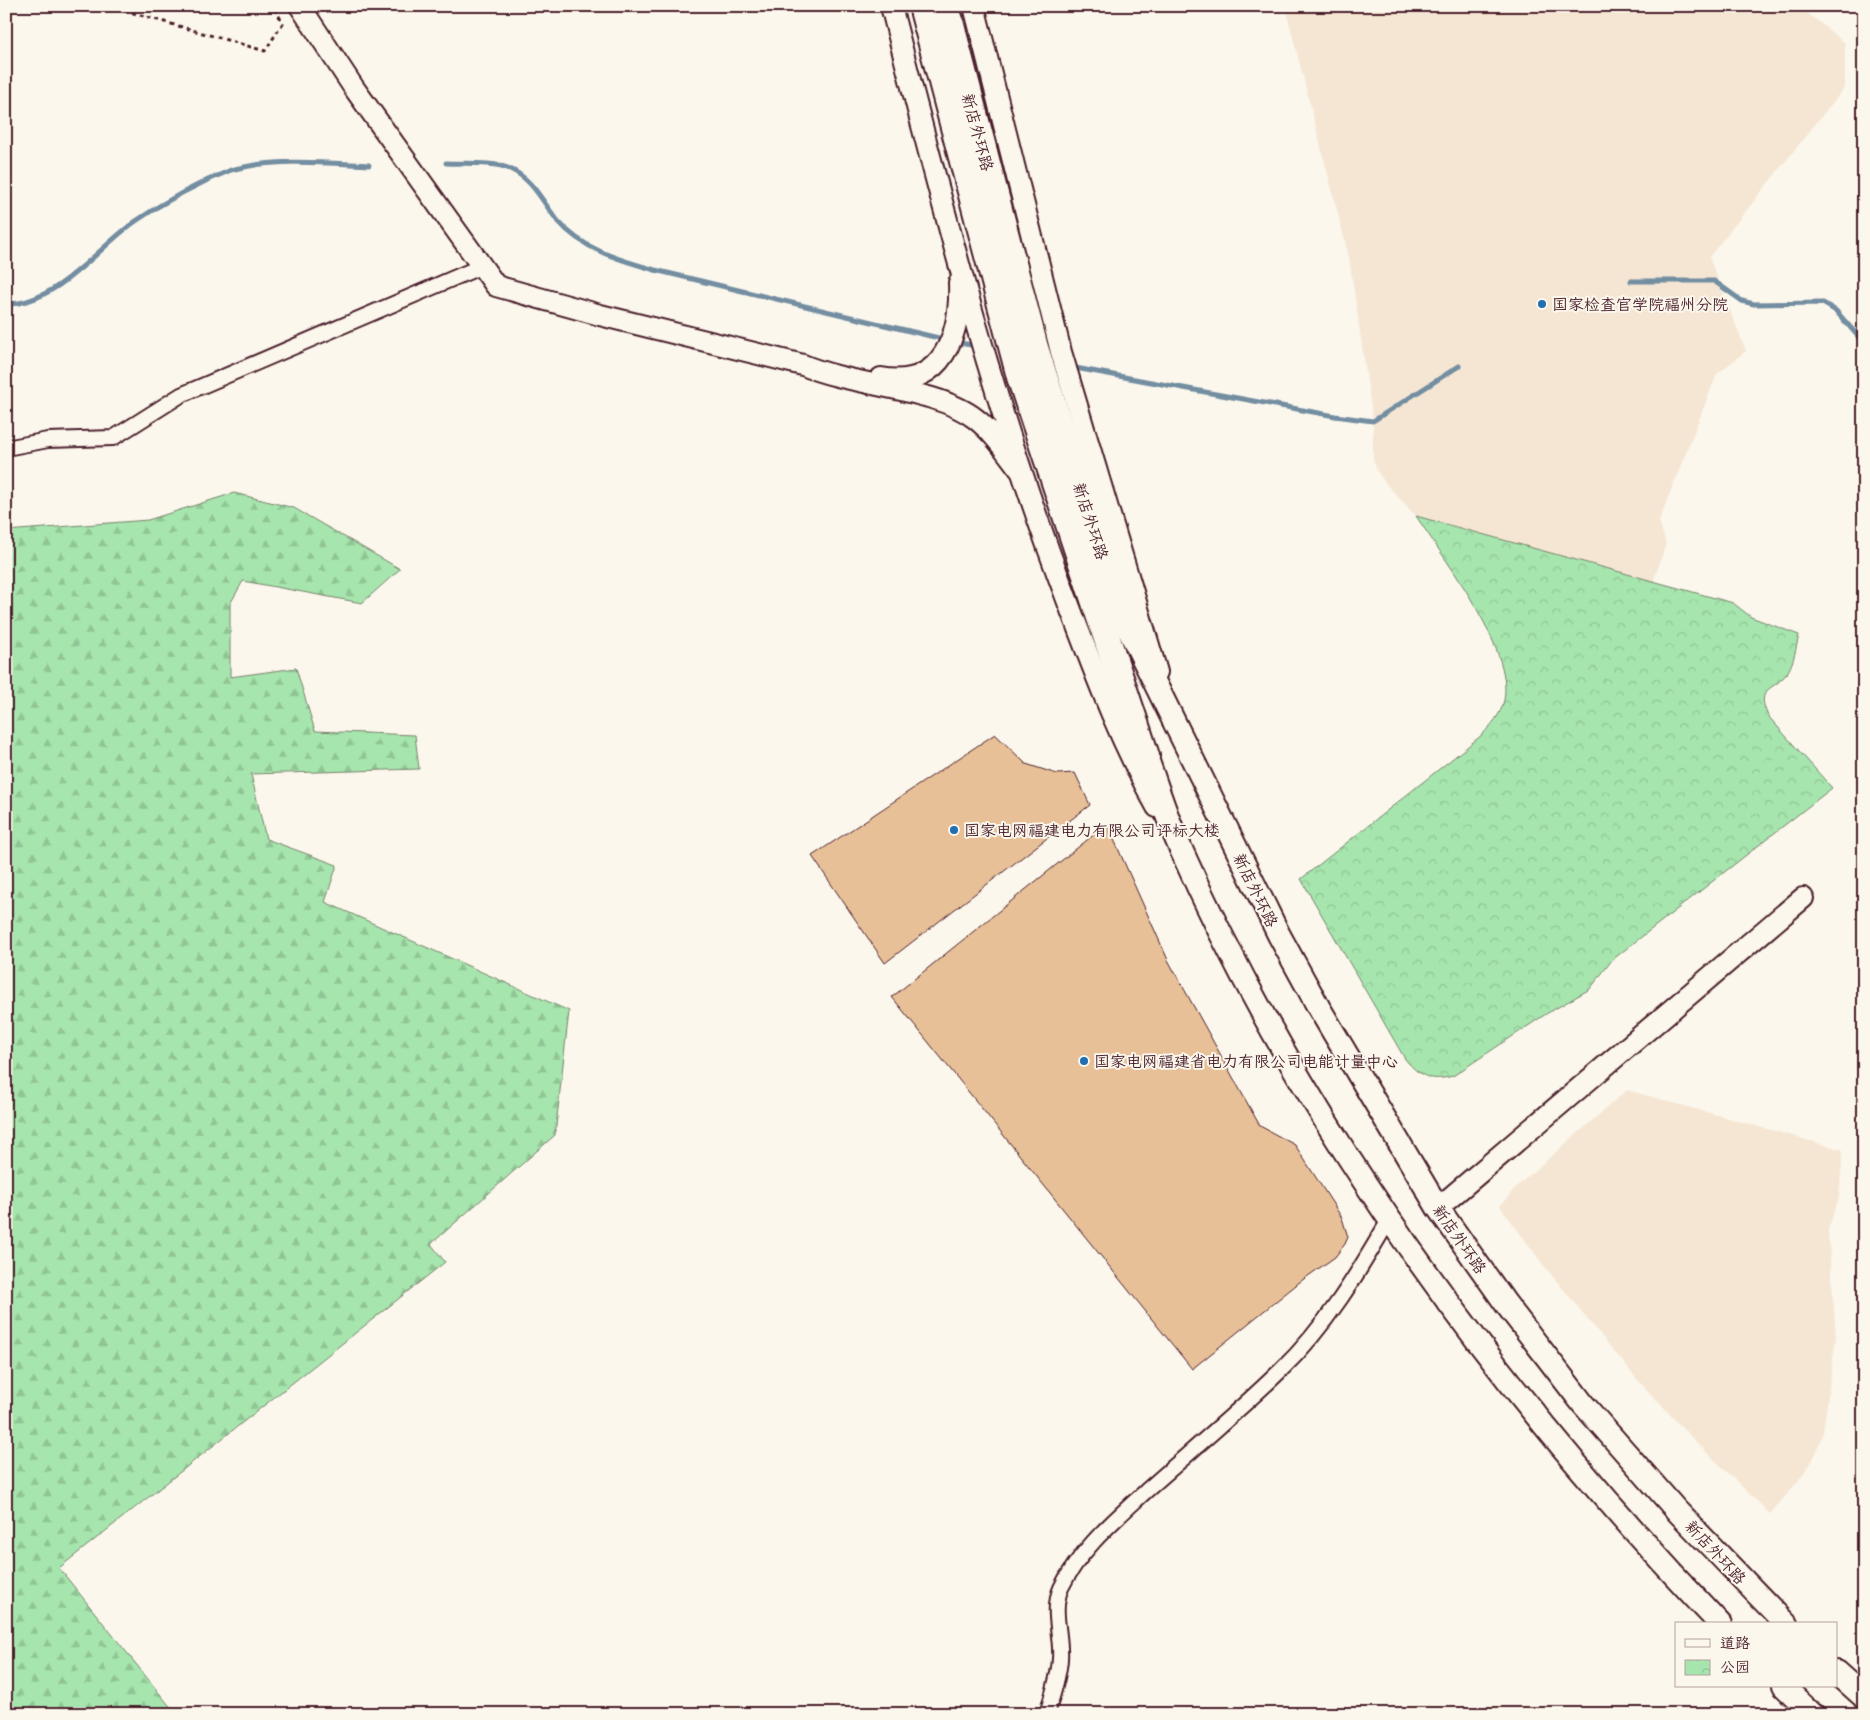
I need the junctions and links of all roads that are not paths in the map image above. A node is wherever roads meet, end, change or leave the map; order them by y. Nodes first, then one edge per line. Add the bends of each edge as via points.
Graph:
1 (300, 6) edge
2 (891, 6) edge
3 (922, 6) edge
4 (946, 6) edge
5 (974, 6) edge
6 (959, 260) junction
7 (482, 266) junction
8 (804, 365) junction
9 (6, 448) edge
10 (1021, 471) junction
11 (1126, 624) joint
12 (1165, 699) junction
13 (1146, 756) joint
14 (1177, 843) junction
15 (1802, 898) dead end
16 (1438, 1208) junction
17 (1389, 1220) junction
18 (1718, 1622) edge
19 (1784, 1622) edge
20 (1838, 1674) edge
21 (1786, 1688) edge
22 (1864, 1697) edge
23 (1047, 1714) edge
24 (1813, 1714) edge

1 - 7 main road via 354,88
2 - 6 main road
3 - 13 highway, 新店外环路 via 1020,376
4 - 11 highway, 新店外环路 via 1036,348 1092,528
5 - 12 main road via 1070,386
6 - 8 main road via 960,297 955,330 945,354 921,376 900,380 826,365
6 - 10 main road
7 - 8 main road via 496,286
7 - 9 street via 181,395 113,438 48,440
8 - 10 main road via 824,374 933,400 965,412 985,426
10 - 14 main road via 1112,717 1141,779
11 - 12 main road, 新店外环路
12 - 16 main road, 新店外环路 via 1279,935
13 - 14 main road, 新店外环路
14 - 17 main road, 新店外环路 via 1211,914 1282,1045 1326,1122
15 - 16 main road
16 - 19 main road, 新店外环路 via 1583,1404 1677,1511
17 - 18 main road, 新店外环路 via 1535,1417 1605,1500
17 - 23 street via 1358,1274 1298,1353 1120,1515 1072,1571 1057,1602 1061,1656
20 - 22 main road
21 - 24 main road

